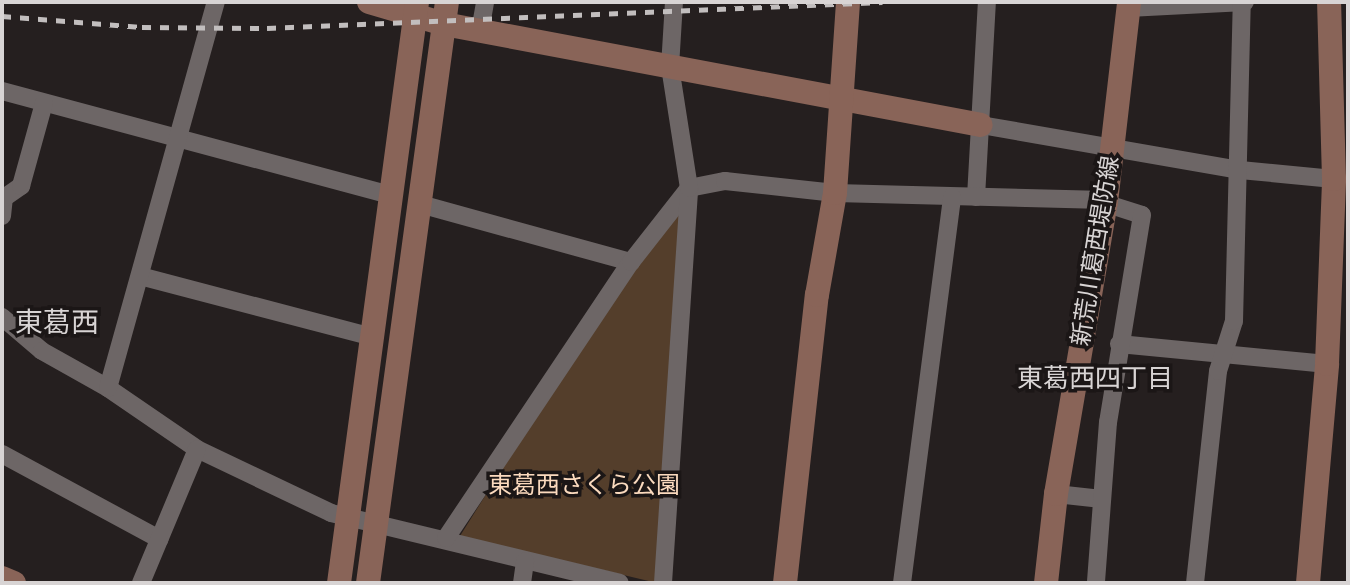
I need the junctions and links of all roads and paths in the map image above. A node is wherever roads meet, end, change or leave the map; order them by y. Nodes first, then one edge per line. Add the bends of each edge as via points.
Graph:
1 (216, 2) edge
2 (369, 2) edge
3 (485, 2) edge
4 (674, 2) edge
5 (848, 2) edge
6 (988, 2) edge
7 (1244, 2) edge
8 (1329, 2) edge
9 (1128, 5) edge
10 (416, 7) edge
11 (446, 13) edge
12 (480, 31) junction
13 (670, 67) junction
14 (2, 91) edge
15 (843, 101) junction
16 (44, 103) junction
17 (981, 125) junction
18 (177, 141) junction
19 (1111, 150) junction
20 (1240, 170) junction
21 (1334, 179) junction
22 (689, 188) junction
23 (835, 193) junction
24 (389, 195) junction
25 (952, 197) junction
26 (976, 197) junction
27 (1106, 202) junction
28 (3, 204) edge
29 (420, 204) junction
30 (631, 262) junction
31 (140, 276) junction
32 (2, 317) edge
33 (372, 337) junction
34 (1119, 344) junction
35 (1225, 357) junction
36 (1327, 364) junction
37 (108, 388) junction
38 (197, 449) junction
39 (2, 454) edge
40 (1056, 494) junction
41 (1102, 499) junction
42 (348, 519) junction
43 (377, 522) junction
44 (446, 538) junction
45 (159, 539) junction
46 (525, 561) junction
47 (2, 579) edge
48 (14, 583) edge
49 (141, 583) edge
50 (339, 583) edge
51 (369, 583) edge
52 (522, 583) edge
53 (620, 583) edge
54 (663, 583) edge
55 (785, 583) edge
56 (902, 583) edge
57 (1046, 583) edge
58 (1096, 583) edge
59 (1195, 583) edge
60 (1308, 583) edge

1 - 18 street
2 - 10 street
3 - 12 street
4 - 13 street
5 - 15 street
6 - 17 street
7 - 9 street
7 - 20 street
8 - 21 street
9 - 19 street, 新荒川葛西堤防線
10 - 11 street
10 - 24 street
11 - 12 street
11 - 29 street
12 - 13 street
13 - 15 street
13 - 22 street
14 - 16 street
15 - 17 street
15 - 23 street
16 - 18 street
16 - 28 street via 21,186
17 - 19 street
17 - 26 street
18 - 24 street
18 - 31 street
19 - 20 street
19 - 27 street, 新荒川葛西堤防線
20 - 21 street
20 - 35 street via 1234,321
21 - 36 street
22 - 23 street via 725,181
22 - 30 street
22 - 54 street
23 - 25 street
23 - 55 street via 817,295
24 - 33 street
25 - 26 street
25 - 56 street
26 - 27 street
27 - 34 street via 1142,215
27 - 40 street, 新荒川葛西堤防線
29 - 30 street
29 - 43 street
30 - 44 street
31 - 33 street
31 - 37 street
32 - 37 street via 42,351
33 - 42 street
34 - 35 street
34 - 41 street
35 - 36 street
35 - 59 street via 1218,371
36 - 60 street
37 - 38 street
38 - 42 street
38 - 45 street
39 - 45 street
40 - 41 street
40 - 57 street, 新荒川葛西堤防線
41 - 58 street
42 - 43 street
42 - 50 street
43 - 44 street
43 - 51 street
44 - 46 street
45 - 49 street
46 - 52 street
46 - 53 street
47 - 48 street

